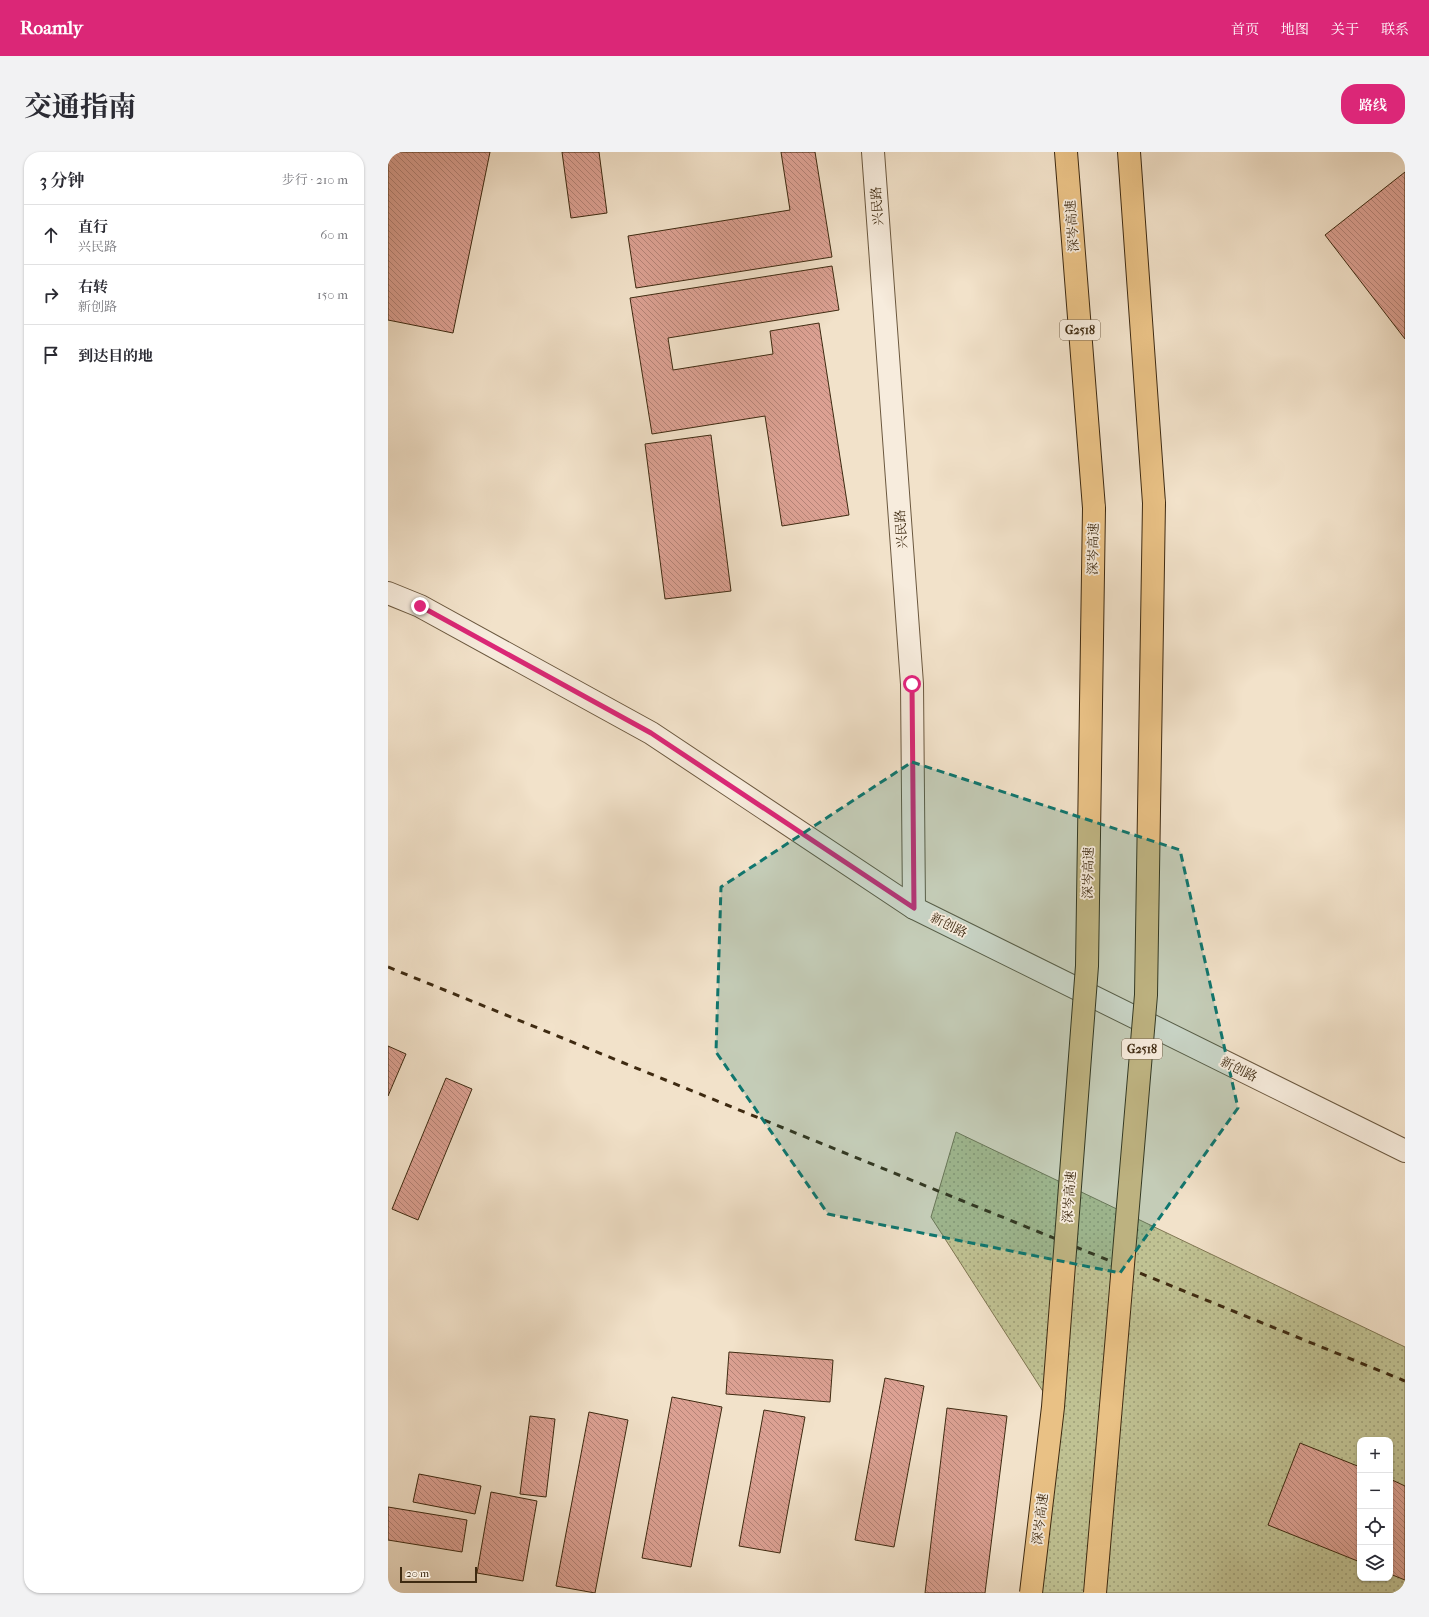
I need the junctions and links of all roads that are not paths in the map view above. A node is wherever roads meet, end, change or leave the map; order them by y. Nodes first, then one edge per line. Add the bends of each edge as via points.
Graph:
1 (873, 152) edge
2 (1066, 152) edge
3 (1129, 152) edge
4 (388, 593) edge
5 (914, 908) junction
6 (1405, 1151) edge
7 (1031, 1593) edge
8 (1095, 1593) edge

1 - 5 street, 兴民路 via 912,684
2 - 7 highway, 深岑高速 / G2518, bridge via 1094,508 1086,966 1053,1407
3 - 8 highway, G2518, bridge via 1154,503 1146,995
4 - 5 street, 新创路 via 420,606 651,733
5 - 6 street, 新创路

